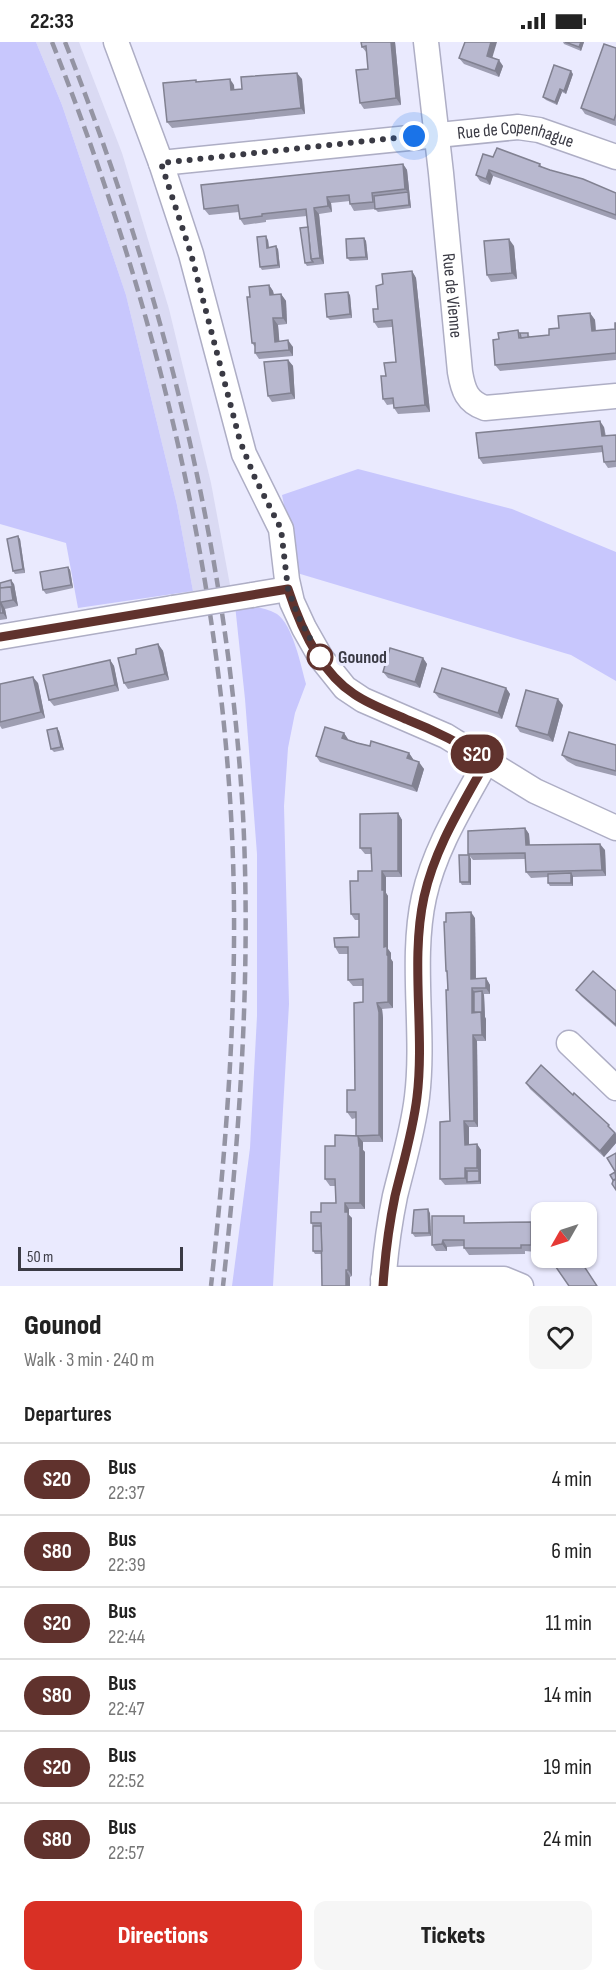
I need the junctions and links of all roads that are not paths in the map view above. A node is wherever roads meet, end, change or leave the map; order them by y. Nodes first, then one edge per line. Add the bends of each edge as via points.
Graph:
1 (116, 42) edge
2 (426, 42) edge
3 (436, 134) junction
4 (616, 157) edge
5 (161, 163) junction
6 (616, 396) edge
7 (288, 589) junction
8 (0, 637) edge
9 (487, 760) junction
10 (616, 828) edge
11 (569, 1044) dead end
12 (616, 1088) edge
13 (383, 1283) edge
14 (521, 1286) edge

1 - 5 street
2 - 3 street, Rue de Vienne
3 - 4 street, Rue de Copenhague via 530,128
3 - 5 street, Rue de Copenhague
3 - 6 street, Rue de Vienne via 460,372 471,402 485,408
5 - 7 street via 191,254 242,447 281,529
7 - 8 street, bridge
7 - 9 street via 304,628 345,688
9 - 10 street via 552,800
9 - 13 street via 441,846 424,896 419,933 418,1087 392,1214
11 - 12 street
13 - 14 street via 504,1279

